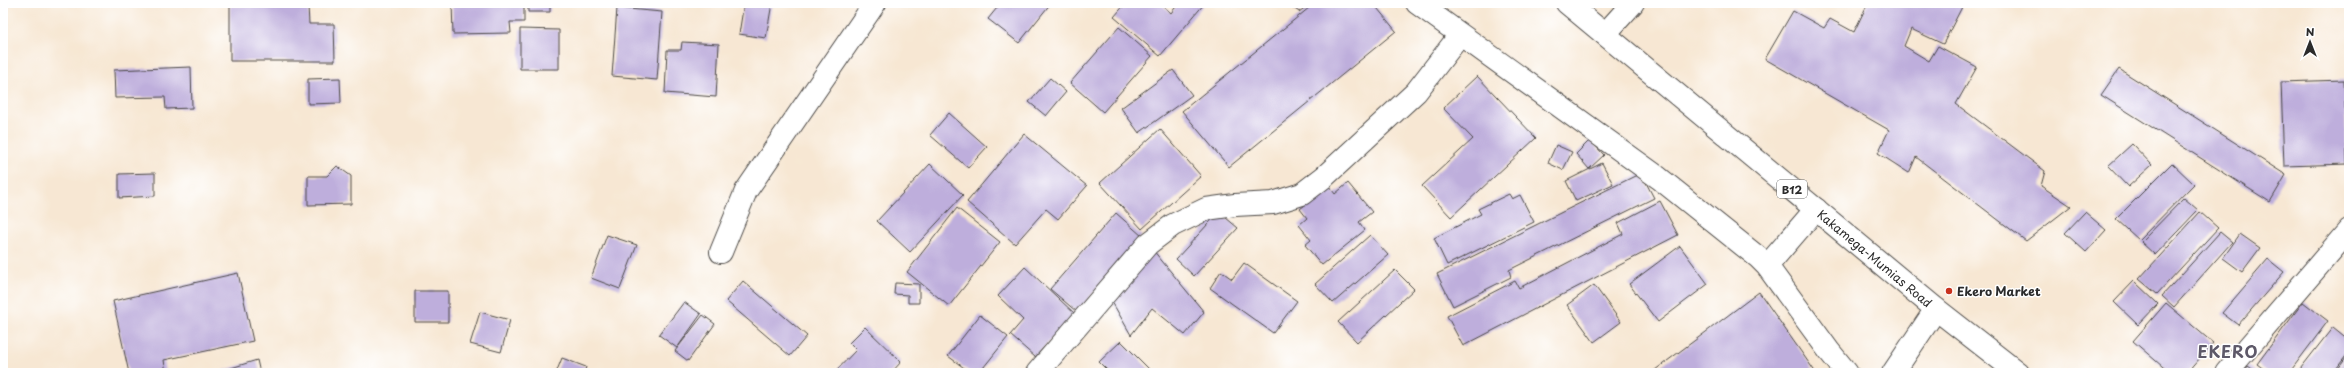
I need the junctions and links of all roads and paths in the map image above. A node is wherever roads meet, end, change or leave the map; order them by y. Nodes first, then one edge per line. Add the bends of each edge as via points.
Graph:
1 (875, 3) edge
2 (1417, 3) edge
3 (1567, 3) edge
4 (1633, 3) edge
5 (1604, 34) junction
6 (1460, 35) junction
7 (1816, 209) junction
8 (2349, 230) edge
9 (721, 252) dead end
10 (1767, 266) junction
11 (1936, 309) junction
12 (1037, 373) edge
13 (1847, 373) edge
14 (1893, 373) edge
15 (2018, 373) edge
16 (2226, 373) edge

1 - 9 main road via 746,191
2 - 6 main road
3 - 5 main road, Kakamega-Mumias Road / B12
4 - 5 main road
5 - 7 main road, Kakamega-Mumias Road / B12
6 - 10 main road via 1659,178
6 - 12 main road via 1416,92 1329,173 1302,194 1273,204 1206,209 1173,225 1148,244
7 - 10 main road
7 - 11 main road, Kakamega-Mumias Road / B12
8 - 16 main road
10 - 13 main road
11 - 14 main road
11 - 15 main road, Kakamega-Mumias Road / B12

